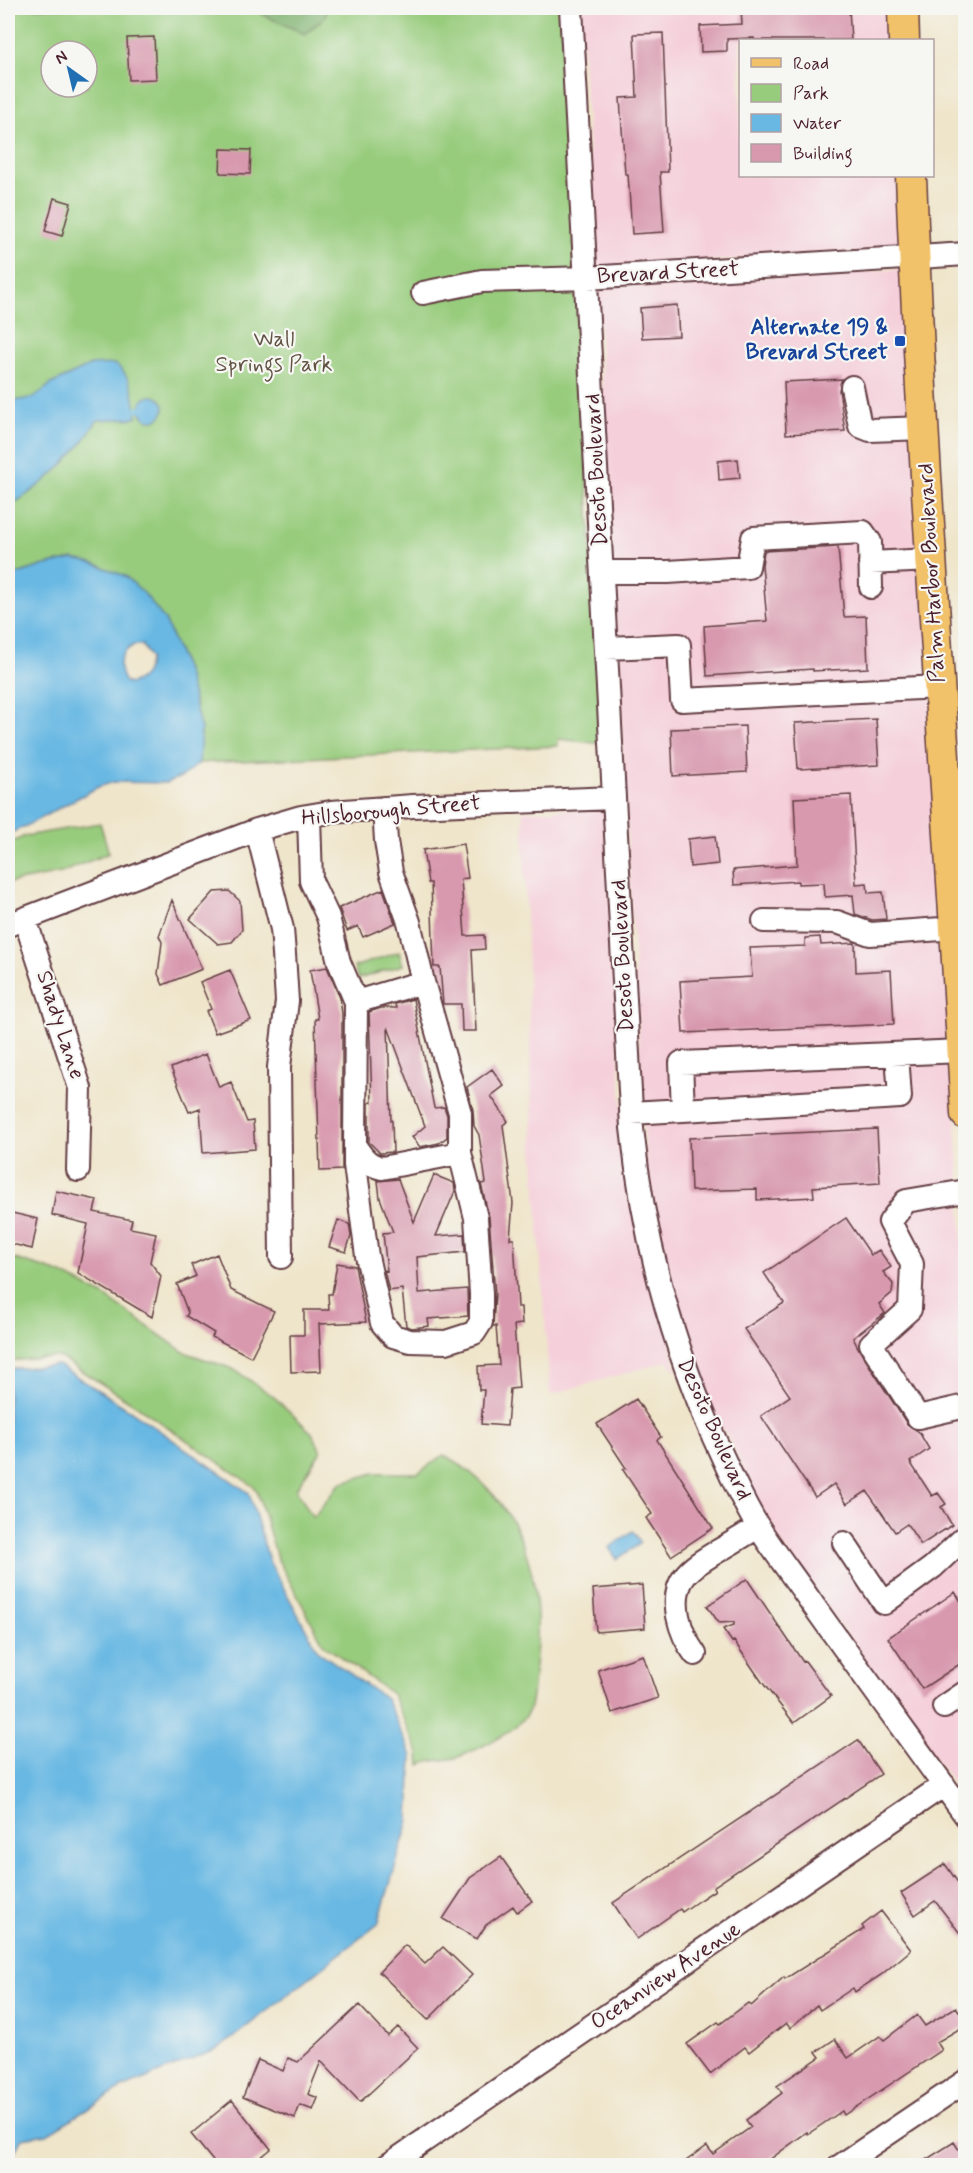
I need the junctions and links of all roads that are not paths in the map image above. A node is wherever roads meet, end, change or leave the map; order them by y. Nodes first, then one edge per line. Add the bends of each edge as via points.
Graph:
1 (571, 8) edge
2 (903, 8) edge
3 (904, 39) edge
4 (911, 177) edge
5 (966, 254) edge
6 (914, 259) junction
7 (587, 278) junction
8 (423, 293) dead end
9 (852, 387) dead end
10 (924, 428) junction
11 (931, 560) junction
12 (870, 563) junction
13 (602, 572) junction
14 (871, 587) dead end
15 (606, 648) junction
16 (939, 687) junction
17 (614, 798) junction
18 (384, 807) junction
19 (309, 816) junction
20 (257, 830) junction
21 (764, 921) dead end
22 (16, 922) edge
23 (956, 928) junction
24 (423, 982) junction
25 (356, 1002) junction
26 (962, 1051) junction
27 (897, 1054) junction
28 (683, 1110) junction
29 (631, 1113) junction
30 (966, 1114) edge
31 (355, 1146) junction
32 (460, 1153) junction
33 (78, 1170) dead end
34 (966, 1191) edge
35 (281, 1257) dead end
36 (966, 1406) edge
37 (758, 1527) junction
38 (966, 1536) edge
39 (844, 1543) dead end
40 (695, 1654) dead end
41 (966, 1692) edge
42 (944, 1707) dead end
43 (944, 1785) junction
44 (966, 1816) edge
45 (966, 2081) edge
46 (387, 2166) edge
47 (840, 2166) edge

1 - 7 street, Desoto Boulevard
2 - 3 main road
4 - 6 main road, Palm Harbor Boulevard
5 - 6 street, Brevard Street
6 - 7 street, Brevard Street
6 - 10 main road, Palm Harbor Boulevard
7 - 8 street, Brevard Street via 482,281
7 - 13 street, Desoto Boulevard
9 - 10 street via 860,426 870,430
10 - 11 main road, Palm Harbor Boulevard
11 - 12 street
11 - 16 main road, Palm Harbor Boulevard
12 - 13 street via 870,542 863,532 753,538 748,567
12 - 14 street
13 - 15 street, Desoto Boulevard
15 - 16 street via 679,645 682,700
15 - 17 street, Desoto Boulevard
16 - 23 main road, Palm Harbor Boulevard
17 - 18 street, Hillsborough Street
17 - 29 street, Desoto Boulevard
18 - 19 street, Hillsborough Street
18 - 24 street via 391,872 409,922
19 - 20 street, Hillsborough Street
19 - 25 street via 311,881 328,917 339,962
20 - 22 street, Hillsborough Street
20 - 35 street via 282,929 287,1001 279,1067
21 - 23 street via 837,922 870,934
22 - 33 street, Shady Lane via 80,1088
23 - 26 main road, Palm Harbor Boulevard
24 - 25 street
24 - 32 street via 460,1113
25 - 31 street
26 - 27 street
26 - 30 main road, Palm Harbor Boulevard
27 - 28 street via 900,1097
27 - 28 street via 681,1063
28 - 29 street
29 - 37 street, Desoto Boulevard via 637,1172 660,1290 700,1408
31 - 32 street via 372,1166 382,1168
31 - 32 street via 367,1256 382,1323 393,1336 410,1341 446,1342 462,1338 474,1333 481,1322 476,1218
34 - 36 street via 906,1201 890,1222 912,1264 910,1309 871,1344 918,1417
37 - 40 street via 694,1566 677,1589 681,1630
37 - 43 street, Desoto Boulevard
38 - 39 street via 933,1567 884,1603
41 - 42 street
43 - 44 street, Desoto Boulevard
43 - 46 street, Oceanview Avenue
45 - 47 street

